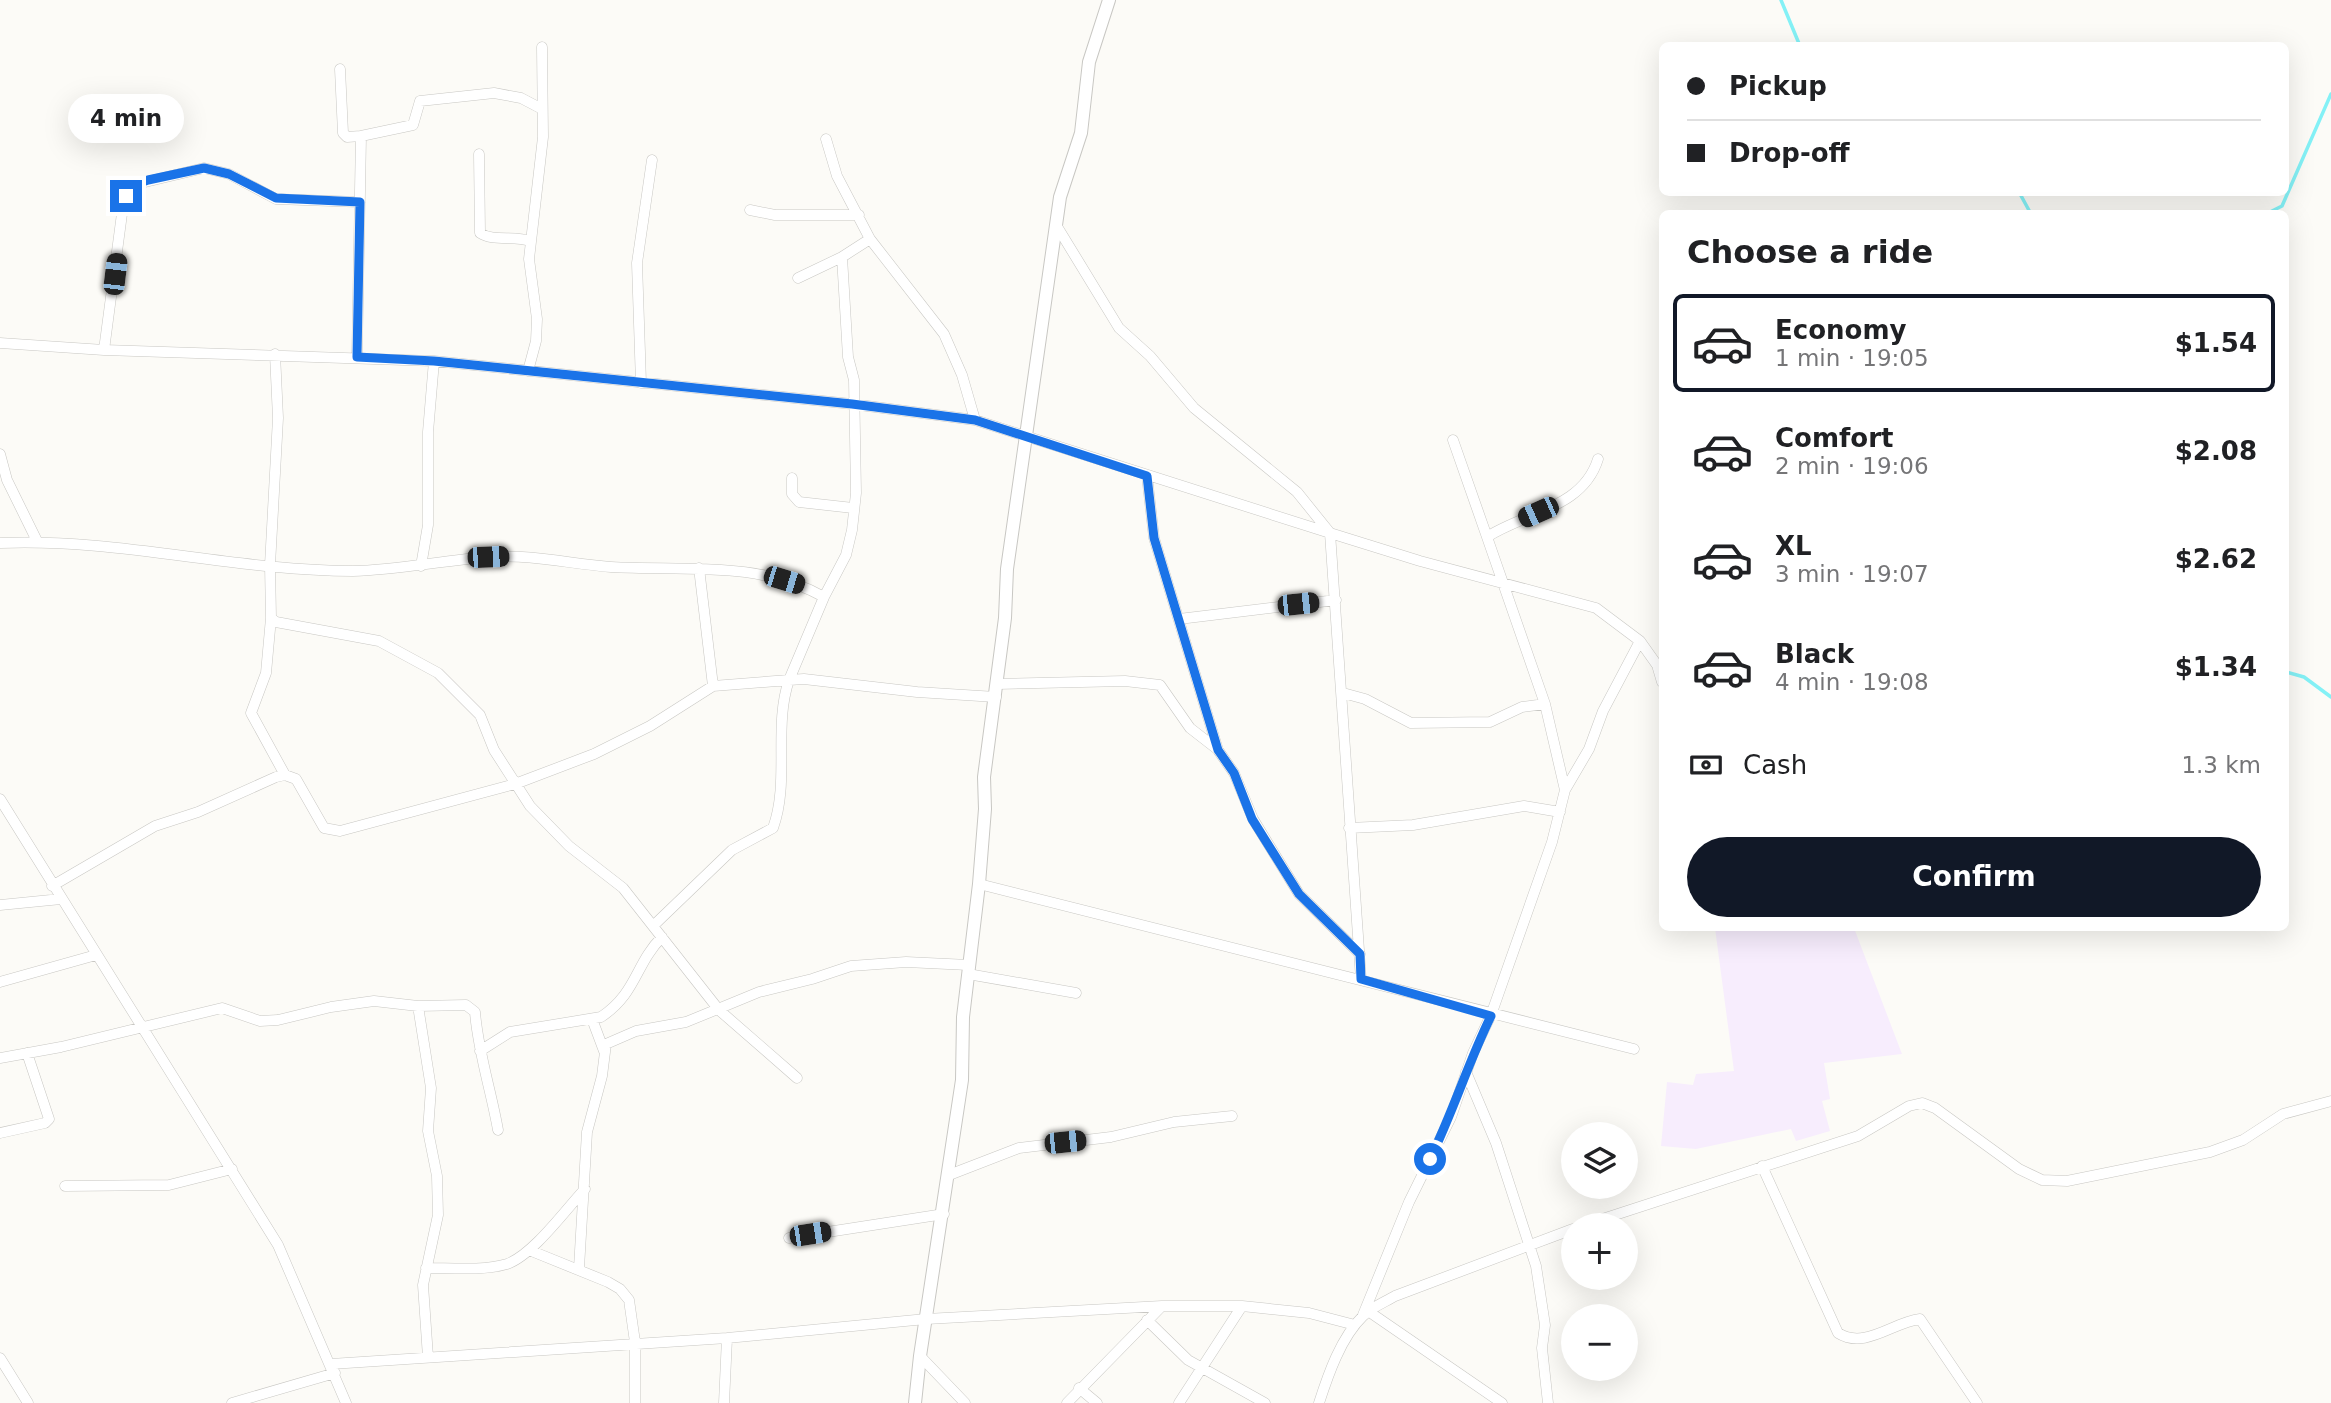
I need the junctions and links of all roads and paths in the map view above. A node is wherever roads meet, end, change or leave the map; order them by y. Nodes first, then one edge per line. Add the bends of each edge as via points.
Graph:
1 (1109, 0) edge
2 (542, 47) dead end
3 (340, 69) dead end
4 (542, 109) junction
5 (361, 136) junction
6 (826, 139) dead end
7 (479, 154) dead end
8 (652, 160) dead end
9 (360, 202) junction
10 (750, 210) dead end
11 (859, 215) junction
12 (1058, 228) junction
13 (870, 239) junction
14 (530, 242) junction
15 (842, 257) junction
16 (798, 278) dead end
17 (0, 343) edge
18 (104, 350) junction
19 (275, 354) junction
20 (357, 357) junction
21 (434, 361) junction
22 (528, 371) junction
23 (641, 383) junction
24 (852, 404) junction
25 (975, 420) junction
26 (1027, 439) junction
27 (1453, 440) dead end
28 (0, 454) edge
29 (1598, 459) dead end
30 (1147, 476) junction
31 (792, 478) dead end
32 (853, 508) junction
33 (1330, 533) junction
34 (1487, 537) junction
35 (37, 541) junction
36 (0, 543) edge
37 (270, 565) junction
38 (421, 566) junction
39 (699, 568) junction
40 (1504, 585) junction
41 (824, 597) junction
42 (1336, 600) junction
43 (271, 618) junction
44 (1179, 619) junction
45 (1640, 641) junction
46 (1659, 672) edge
47 (789, 680) junction
48 (713, 686) junction
49 (996, 690) junction
50 (1343, 692) junction
51 (1545, 704) junction
52 (1218, 750) junction
53 (285, 775) junction
54 (514, 785) junction
55 (1565, 790) junction
56 (2, 806) edge
57 (1560, 812) junction
58 (1349, 828) junction
59 (979, 884) junction
60 (52, 886) junction
61 (61, 899) junction
62 (0, 905) edge
63 (653, 926) junction
64 (662, 937) junction
65 (1360, 954) junction
66 (96, 955) junction
67 (968, 969) junction
68 (1361, 979) junction
69 (0, 982) edge
70 (1076, 993) dead end
71 (418, 1006) junction
72 (719, 1010) junction
73 (1491, 1016) junction
74 (592, 1019) junction
75 (143, 1025) junction
76 (1634, 1049) dead end
77 (480, 1051) junction
78 (604, 1051) junction
79 (27, 1053) junction
80 (0, 1058) edge
81 (1466, 1072) junction
82 (797, 1078) dead end
83 (2331, 1101) edge
84 (1233, 1116) dead end
85 (498, 1130) dead end
86 (0, 1133) edge
87 (1762, 1166) junction
88 (232, 1169) junction
89 (949, 1175) junction
90 (65, 1186) dead end
91 (585, 1188) junction
92 (1620, 1213) edge
93 (944, 1214) junction
94 (1561, 1234) edge
95 (789, 1238) dead end
96 (1530, 1246) junction
97 (529, 1250) junction
98 (426, 1268) junction
99 (579, 1268) junction
100 (1163, 1306) junction
101 (1242, 1306) junction
102 (1366, 1313) junction
103 (926, 1319) junction
104 (1147, 1320) junction
105 (1355, 1325) junction
106 (727, 1338) junction
107 (635, 1342) junction
108 (919, 1356) junction
109 (428, 1357) junction
110 (0, 1358) edge
111 (333, 1369) junction
112 (1202, 1369) junction
113 (1079, 1388) junction
114 (28, 1403) edge
115 (232, 1403) edge
116 (346, 1403) edge
117 (635, 1403) edge
118 (724, 1403) edge
119 (915, 1403) edge
120 (965, 1403) edge
121 (1067, 1403) edge
122 (1097, 1403) edge
123 (1179, 1403) edge
124 (1265, 1403) edge
125 (1319, 1403) edge
126 (1502, 1403) edge
127 (1548, 1403) edge
128 (1977, 1403) edge

1 - 12 street via 1092,47 1081,133 1060,197
2 - 4 street
3 - 5 street via 343,133
4 - 5 street via 521,98 494,93 425,101 418,103 413,125
4 - 14 street via 543,137
5 - 9 street
6 - 11 street via 837,176
7 - 14 street via 480,233
8 - 23 street via 637,263
9 - 18 street via 276,198 209,168 137,184 123,206
9 - 20 street
10 - 11 street via 775,215
11 - 13 street
12 - 26 street
12 - 33 street via 1126,336 1150,356 1194,408 1297,492
13 - 15 street
13 - 25 street via 944,334
14 - 22 street via 537,319
15 - 16 street
15 - 24 street via 848,357 854,380
17 - 18 street
18 - 19 street
19 - 20 street
19 - 37 street via 278,418
20 - 21 street
21 - 22 street
21 - 38 street via 428,525
22 - 23 street
23 - 24 street
24 - 25 street
24 - 32 street
25 - 26 street
26 - 30 street
26 - 49 street via 1007,569
27 - 34 street
28 - 35 street via 7,480
29 - 34 street via 1593,476 1579,492
30 - 33 street
30 - 44 street via 1154,538
31 - 32 street via 792,494 799,502
32 - 41 street via 846,555
33 - 40 street
33 - 42 street
34 - 40 street
35 - 36 street
35 - 37 street
37 - 38 street via 352,571
37 - 43 street
38 - 39 street via 520,556 612,567
39 - 41 street via 759,573 805,586
39 - 48 street
40 - 45 street via 1596,608
40 - 51 street
41 - 47 street
42 - 44 street
42 - 50 street
43 - 53 street via 266,673 251,713
43 - 54 street via 379,641 438,673 480,715
44 - 52 street
45 - 46 street
45 - 55 street
47 - 48 street
47 - 49 street via 917,692
47 - 63 street via 783,707 779,812 773,828 732,850
48 - 54 street via 622,743
49 - 52 street via 1125,681 1160,685 1190,728
49 - 59 street via 984,776
50 - 51 street via 1411,723 1490,722 1522,707
50 - 58 street
51 - 55 street
52 - 65 street via 1234,773 1252,819 1299,894
53 - 54 street via 296,779 318,821 331,831
53 - 60 street via 155,826
54 - 63 street via 569,846 623,888
55 - 57 street
56 - 60 street
57 - 58 street via 1524,806 1413,825
57 - 73 street
58 - 65 street
59 - 67 street
59 - 68 street
60 - 61 street
61 - 62 street
61 - 66 street
63 - 64 street
64 - 72 street
64 - 74 street via 650,949 635,983 611,1009
65 - 68 street
66 - 69 street
66 - 75 street
67 - 70 street
67 - 72 street via 906,962 850,966 759,992
67 - 89 street via 962,1080
68 - 73 street
71 - 75 street via 374,1001 269,1021 222,1008
71 - 77 street via 472,1007
71 - 98 street via 430,1076 428,1131 437,1175 438,1215
72 - 78 street via 686,1022 636,1031 606,1044
72 - 82 street
73 - 76 street
73 - 81 street
74 - 77 street via 510,1032
74 - 78 street
75 - 79 street
75 - 88 street
77 - 85 street
78 - 91 street via 587,1132
79 - 80 street
79 - 86 street via 49,1119
81 - 96 street via 1492,1130
81 - 102 street
83 - 87 street via 2283,1114 2243,1140 2210,1152 2067,1181 2042,1180 2020,1169 1922,1103 1858,1136
84 - 89 street via 1019,1148
87 - 92 street
87 - 128 street via 1838,1333 1866,1338 1920,1319
88 - 90 street via 169,1185
88 - 111 street via 278,1245
89 - 93 street
91 - 97 street
91 - 99 street
93 - 95 street
93 - 103 street
94 - 96 street
96 - 102 street via 1395,1296
96 - 127 street via 1545,1325 1542,1348
97 - 98 street via 506,1264
97 - 99 street
98 - 109 street
99 - 107 street via 621,1289 628,1300
100 - 101 street
100 - 103 street
100 - 104 street
101 - 105 street via 1309,1313
101 - 112 street
102 - 105 street
102 - 126 street
103 - 106 street
103 - 108 street
104 - 112 street
104 - 113 street
105 - 125 street
106 - 107 street
106 - 118 street
107 - 109 street
107 - 117 street
108 - 119 street
108 - 120 street
109 - 111 street
110 - 114 street
111 - 115 street
111 - 116 street
112 - 123 street
112 - 124 street
113 - 121 street
113 - 122 street

